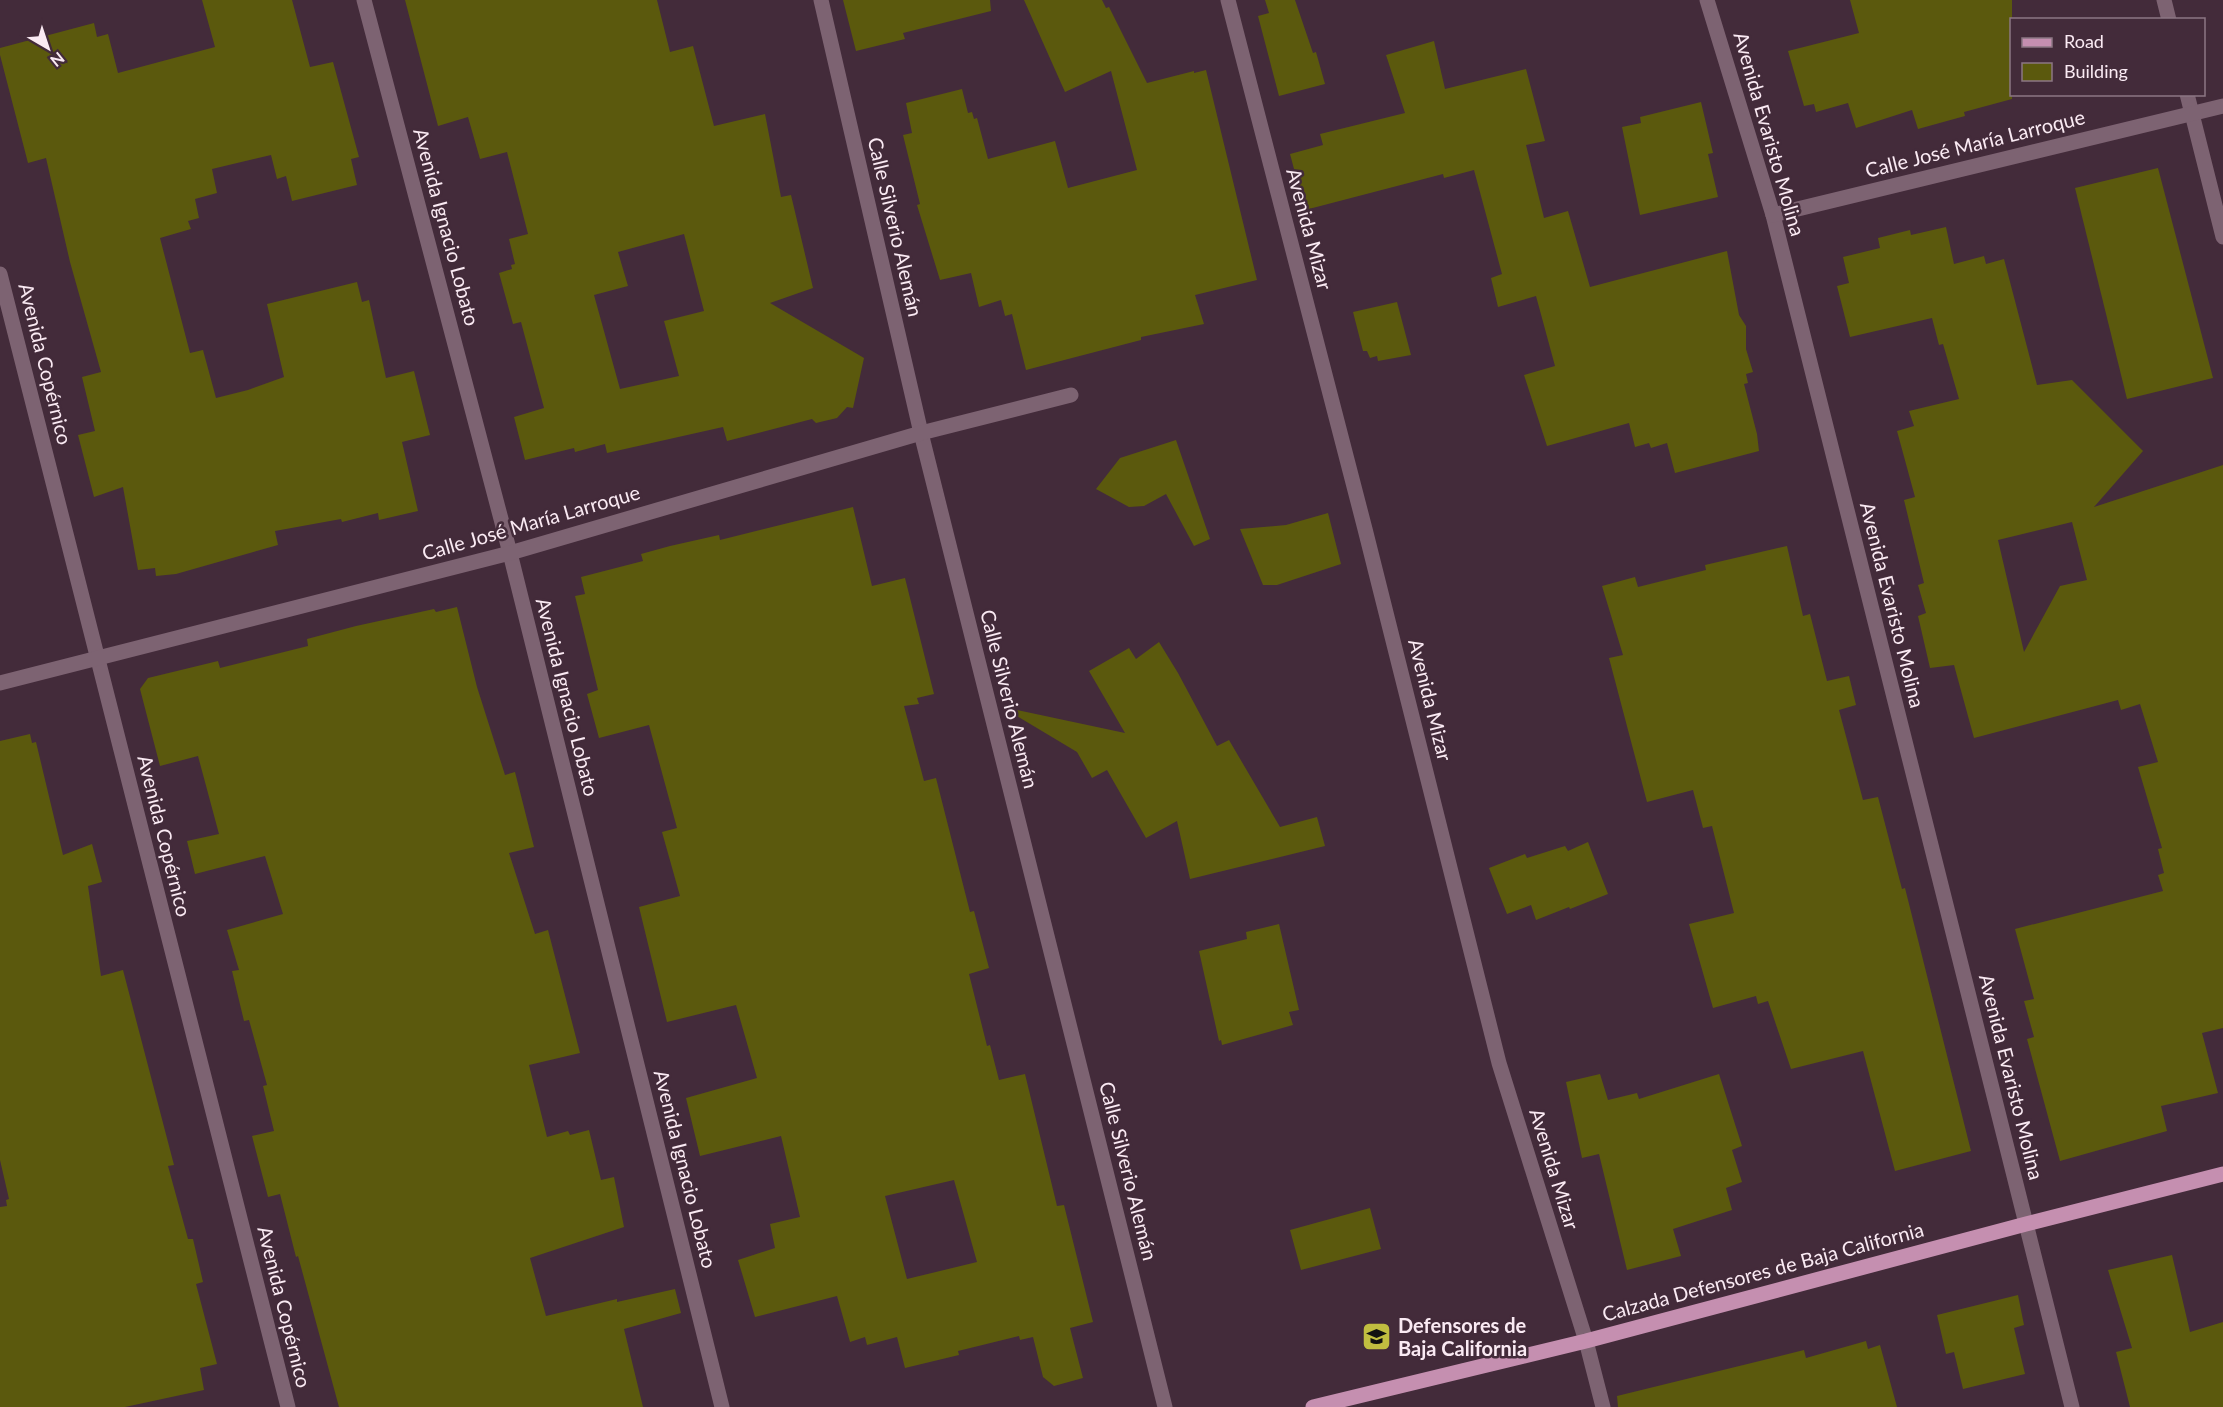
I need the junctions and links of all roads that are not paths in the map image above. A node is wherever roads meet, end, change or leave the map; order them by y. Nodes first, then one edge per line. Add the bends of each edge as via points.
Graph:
1 (364, 0) edge
2 (821, 0) edge
3 (1228, 0) edge
4 (1707, 0) edge
5 (2164, 0) edge
6 (2168, 18) edge
7 (2187, 96) edge
8 (2223, 106) edge
9 (2191, 113) junction
10 (1773, 215) junction
11 (2223, 237) edge
12 (0, 274) edge
13 (1071, 395) dead end
14 (921, 433) junction
15 (510, 553) junction
16 (98, 658) junction
17 (0, 683) edge
18 (2223, 1174) edge
19 (2026, 1224) junction
20 (1586, 1341) junction
21 (288, 1407) edge
22 (722, 1407) edge
23 (1165, 1407) edge
24 (1313, 1407) edge
25 (1603, 1407) edge
26 (2072, 1407) edge

1 - 15 street, Avenida Ignacio Lobato
2 - 14 street, Calle Silverio Alemán
3 - 20 street, Avenida Mizar via 1499,1063
4 - 10 street, Avenida Evaristo Molina
5 - 6 street
7 - 9 street
8 - 9 street, Calle José María Larroque
9 - 10 street, Calle José María Larroque
9 - 11 street
10 - 19 street, Avenida Evaristo Molina
12 - 16 street, Avenida Copérnico
13 - 14 street, Calle José María Larroque
14 - 15 street, Calle José María Larroque
14 - 23 street, Calle Silverio Alemán
15 - 16 street, Calle José María Larroque
15 - 22 street, Avenida Ignacio Lobato
16 - 17 street, Calle José María Larroque
16 - 21 street, Avenida Copérnico
18 - 19 main road, Calzada Defensores de Baja California
19 - 20 main road, Calzada Defensores de Baja California
19 - 26 street, Avenida Evaristo Molina
20 - 24 main road, Calzada Defensores de Baja California
20 - 25 street, Avenida Mizar

